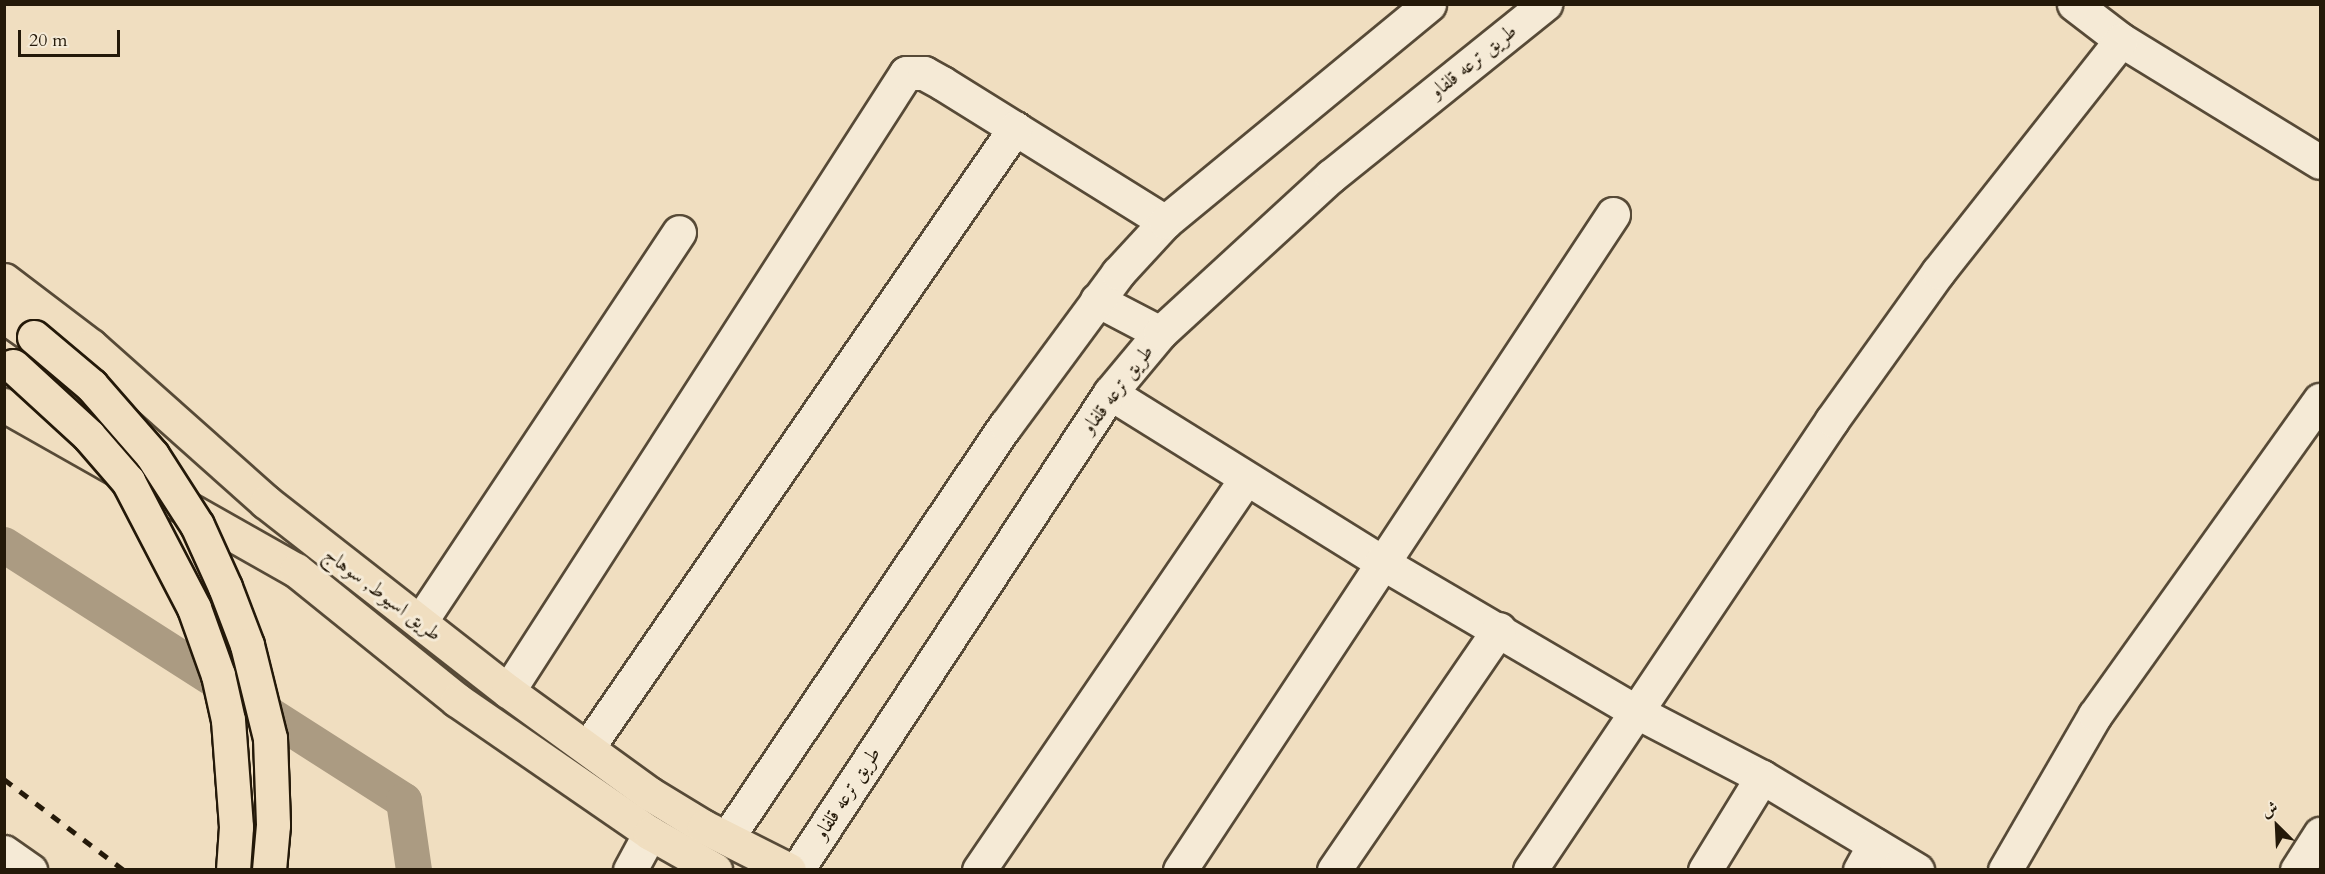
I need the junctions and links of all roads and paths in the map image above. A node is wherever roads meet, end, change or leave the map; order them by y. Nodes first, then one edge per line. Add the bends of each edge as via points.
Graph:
1 (1429, 4) edge
2 (1545, 4) edge
3 (2074, 4) edge
4 (2121, 40) junction
5 (1015, 128) junction
6 (2320, 162) edge
7 (1612, 214) dead end
8 (1165, 222) junction
9 (679, 232) dead end
10 (4, 280) edge
11 (1097, 300) junction
12 (4, 316) edge
13 (1160, 333) junction
14 (9, 363) edge
15 (1110, 393) junction
16 (2320, 400) edge
17 (155, 404) junction
18 (4, 405) edge
19 (110, 467) junction
20 (1246, 479) junction
21 (1382, 562) junction
22 (420, 622) junction
23 (1499, 629) junction
24 (508, 691) junction
25 (1637, 712) junction
26 (588, 747) junction
27 (1762, 777) junction
28 (650, 833) junction
29 (2320, 834) edge
30 (727, 838) junction
31 (4, 852) edge
32 (1867, 857) edge
33 (30, 870) edge
34 (233, 870) edge
35 (269, 870) edge
36 (630, 870) edge
37 (715, 870) edge
38 (789, 870) edge
39 (797, 870) edge
40 (979, 870) edge
41 (1180, 870) edge
42 (1334, 870) edge
43 (1530, 870) edge
44 (1705, 870) edge
45 (1917, 870) edge
46 (2005, 870) edge
47 (2297, 870) edge

1 - 8 street
2 - 13 street, طريق ترعه قلفاو via 1331,176
3 - 4 street
4 - 6 street
4 - 25 street via 2015,171 1892,337
5 - 8 street
5 - 24 street via 924,73 906,73 898,79
5 - 26 street
7 - 21 street
8 - 11 street
9 - 22 street
10 - 17 main road, طريق اسيوط, سوهاج via 91,346
11 - 13 street
11 - 30 street via 1006,425
12 - 35 main road, bridge via 91,385 152,455 197,525 250,656 270,738 273,825
13 - 15 street, طريق ترعه قلفاو
14 - 34 main road, bridge via 89,436 128,481 194,608 218,675 228,720 236,827
15 - 20 street
15 - 39 street, طريق ترعه قلفاو
16 - 46 street via 2095,715
17 - 19 main road
17 - 22 main road, طريق اسيوط, سوهاج via 266,502
18 - 19 main road, طريق اسيوط, سوهاج
19 - 28 main road, طريق اسيوط, سوهاج via 165,493 296,570 457,700
20 - 21 street
20 - 40 street
21 - 23 street
21 - 41 street
22 - 24 main road, طريق اسيوط, سوهاج
23 - 25 street
23 - 42 street
24 - 26 main road, طريق اسيوط, سوهاج
25 - 27 street
25 - 43 street
26 - 30 main road, طريق اسيوط, سوهاج via 650,794
27 - 32 street
27 - 44 street
28 - 36 street
28 - 37 main road, طريق اسيوط, سوهاج
29 - 47 street
30 - 38 main road, طريق اسيوط, سوهاج
31 - 33 street
32 - 45 street

